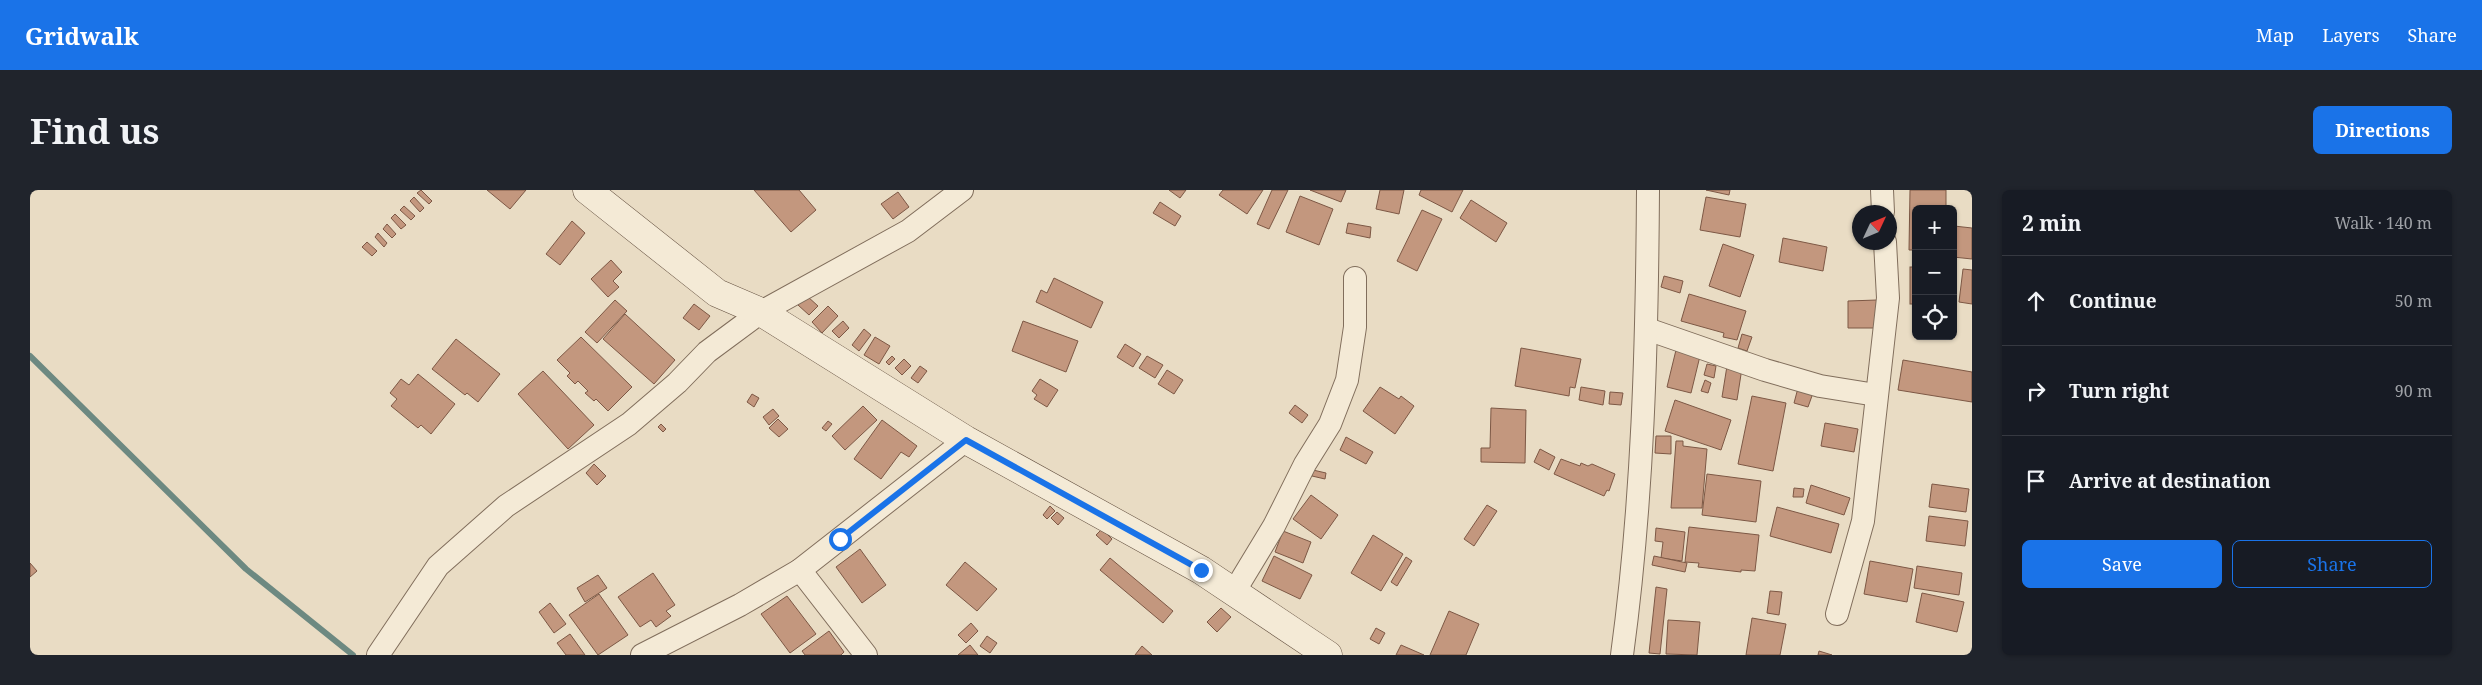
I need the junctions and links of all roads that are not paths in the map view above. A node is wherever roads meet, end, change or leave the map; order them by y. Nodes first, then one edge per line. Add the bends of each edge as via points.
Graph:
1 (587, 190) edge
2 (962, 190) edge
3 (1648, 190) edge
4 (1882, 190) edge
5 (1883, 205) edge
6 (1885, 250) edge
7 (1355, 278) dead end
8 (761, 312) junction
9 (1647, 329) junction
10 (1876, 395) junction
11 (966, 440) junction
12 (800, 570) junction
13 (1234, 592) junction
14 (1838, 614) dead end
15 (378, 655) edge
16 (642, 655) edge
17 (866, 655) edge
18 (1328, 655) edge
19 (1622, 655) edge

1 - 8 street via 718,292
2 - 8 street via 908,231
3 - 9 street
4 - 5 street
6 - 10 street via 1888,298
7 - 13 street via 1355,327 1348,380 1330,424
8 - 11 street
8 - 15 street via 707,352 629,424 506,506 438,566
9 - 10 street via 1820,386
9 - 19 street via 1632,586
10 - 14 street via 1863,521
11 - 12 street
11 - 13 street via 1201,570
12 - 16 street
12 - 17 street
13 - 18 street

